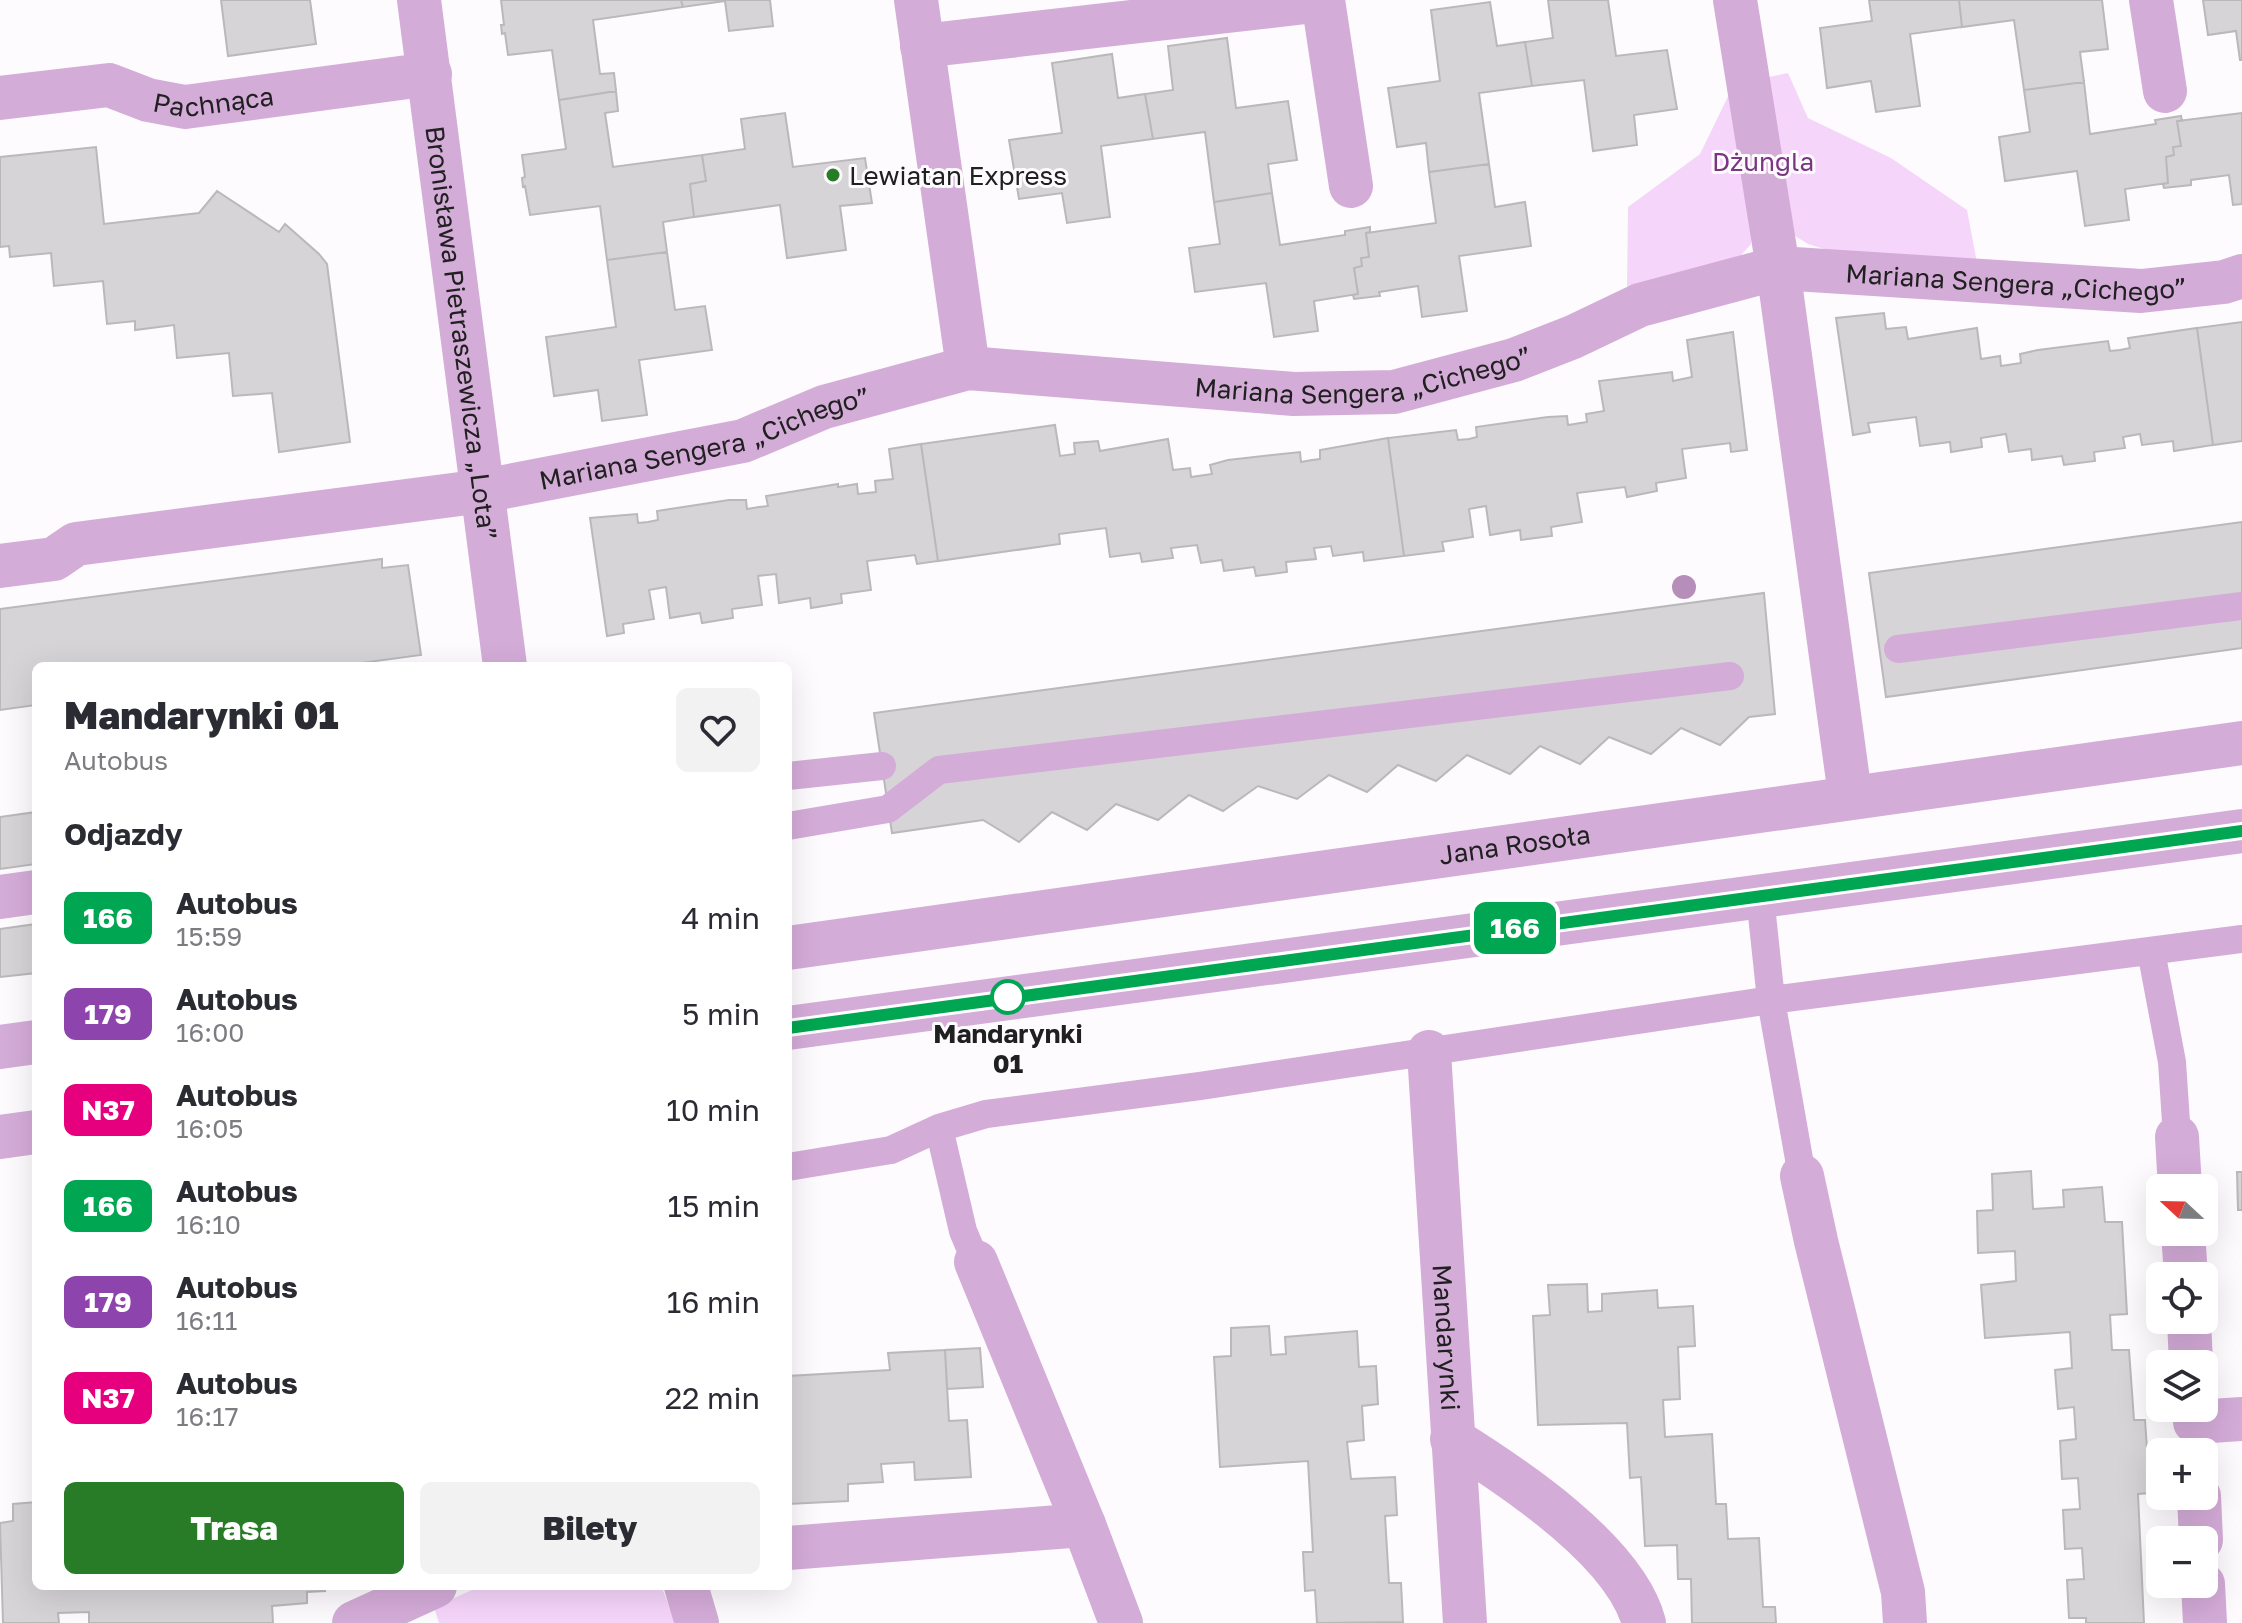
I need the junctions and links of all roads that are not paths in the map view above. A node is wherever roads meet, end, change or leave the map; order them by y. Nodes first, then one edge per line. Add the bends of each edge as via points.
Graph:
1 (419, 0) edge
2 (916, 0) edge
3 (1323, 0) edge
4 (1735, 0) edge
5 (2151, 0) edge
6 (922, 46) junction
7 (430, 74) junction
8 (2165, 91) dead end
9 (0, 98) edge
10 (1351, 186) dead end
11 (1778, 268) junction
12 (2242, 276) edge
13 (968, 368) junction
14 (483, 491) junction
15 (0, 566) edge
16 (2242, 606) edge
17 (1898, 649) dead end
18 (504, 662) edge
19 (1730, 676) dead end
20 (2242, 743) edge
21 (882, 766) dead end
22 (792, 776) edge
23 (1850, 795) junction
24 (792, 825) edge
25 (2242, 831) edge
26 (32, 893) edge
27 (1760, 896) junction
28 (0, 897) edge
29 (2242, 939) edge
30 (792, 947) edge
31 (2151, 951) junction
32 (1771, 1000) junction
33 (792, 1027) edge
34 (32, 1043) edge
35 (0, 1047) edge
36 (1429, 1052) junction
37 (939, 1128) junction
38 (32, 1133) edge
39 (0, 1137) edge
40 (2177, 1137) joint
41 (792, 1166) edge
42 (2179, 1174) edge
43 (1802, 1176) joint
44 (976, 1262) joint
45 (2242, 1419) edge
46 (2195, 1427) edge
47 (1452, 1439) junction
48 (1084, 1525) junction
49 (792, 1548) edge
50 (426, 1590) edge
51 (687, 1590) edge
52 (354, 1623) edge
53 (697, 1623) edge
54 (1121, 1623) edge
55 (1465, 1623) edge
56 (1644, 1623) edge
57 (1905, 1623) edge

1 - 7 street, Bronisława Pietraszewicza „Lota”
2 - 6 street
3 - 6 street
3 - 10 street
4 - 11 street
5 - 8 street
6 - 13 street
7 - 9 street, Pachnąca via 185,107 109,85
7 - 14 street, Bronisława Pietraszewicza „Lota”
11 - 12 street, Mariana Sengera „Cichego” via 2141,291
11 - 13 street, Mariana Sengera „Cichego” via 1640,305 1514,360 1394,392 1294,394
11 - 23 street
13 - 14 street, Mariana Sengera „Cichego” via 824,407 743,441
14 - 15 street, Mariana Sengera „Cichego” via 76,544 54,559
14 - 18 street, Bronisława Pietraszewicza „Lota”
16 - 17 lane
19 - 24 lane via 939,770 888,809
20 - 23 street, Jana Rosoła
21 - 22 lane
23 - 30 street, Jana Rosoła
25 - 27 street
26 - 28 street
27 - 32 lane
27 - 33 street
29 - 31 lane
31 - 32 lane
31 - 40 lane via 2172,1062
32 - 36 lane
32 - 43 lane
34 - 35 street
36 - 37 lane via 986,1114
36 - 47 street, Mandarynki
37 - 41 lane via 891,1150
37 - 44 lane via 963,1231
38 - 39 street
40 - 42 street
43 - 57 street via 1903,1592
44 - 48 street
45 - 46 street
47 - 55 street, Mandarynki
47 - 56 street via 1528,1487 1597,1551 1620,1576
48 - 49 street
48 - 54 street
50 - 52 street
51 - 53 street

